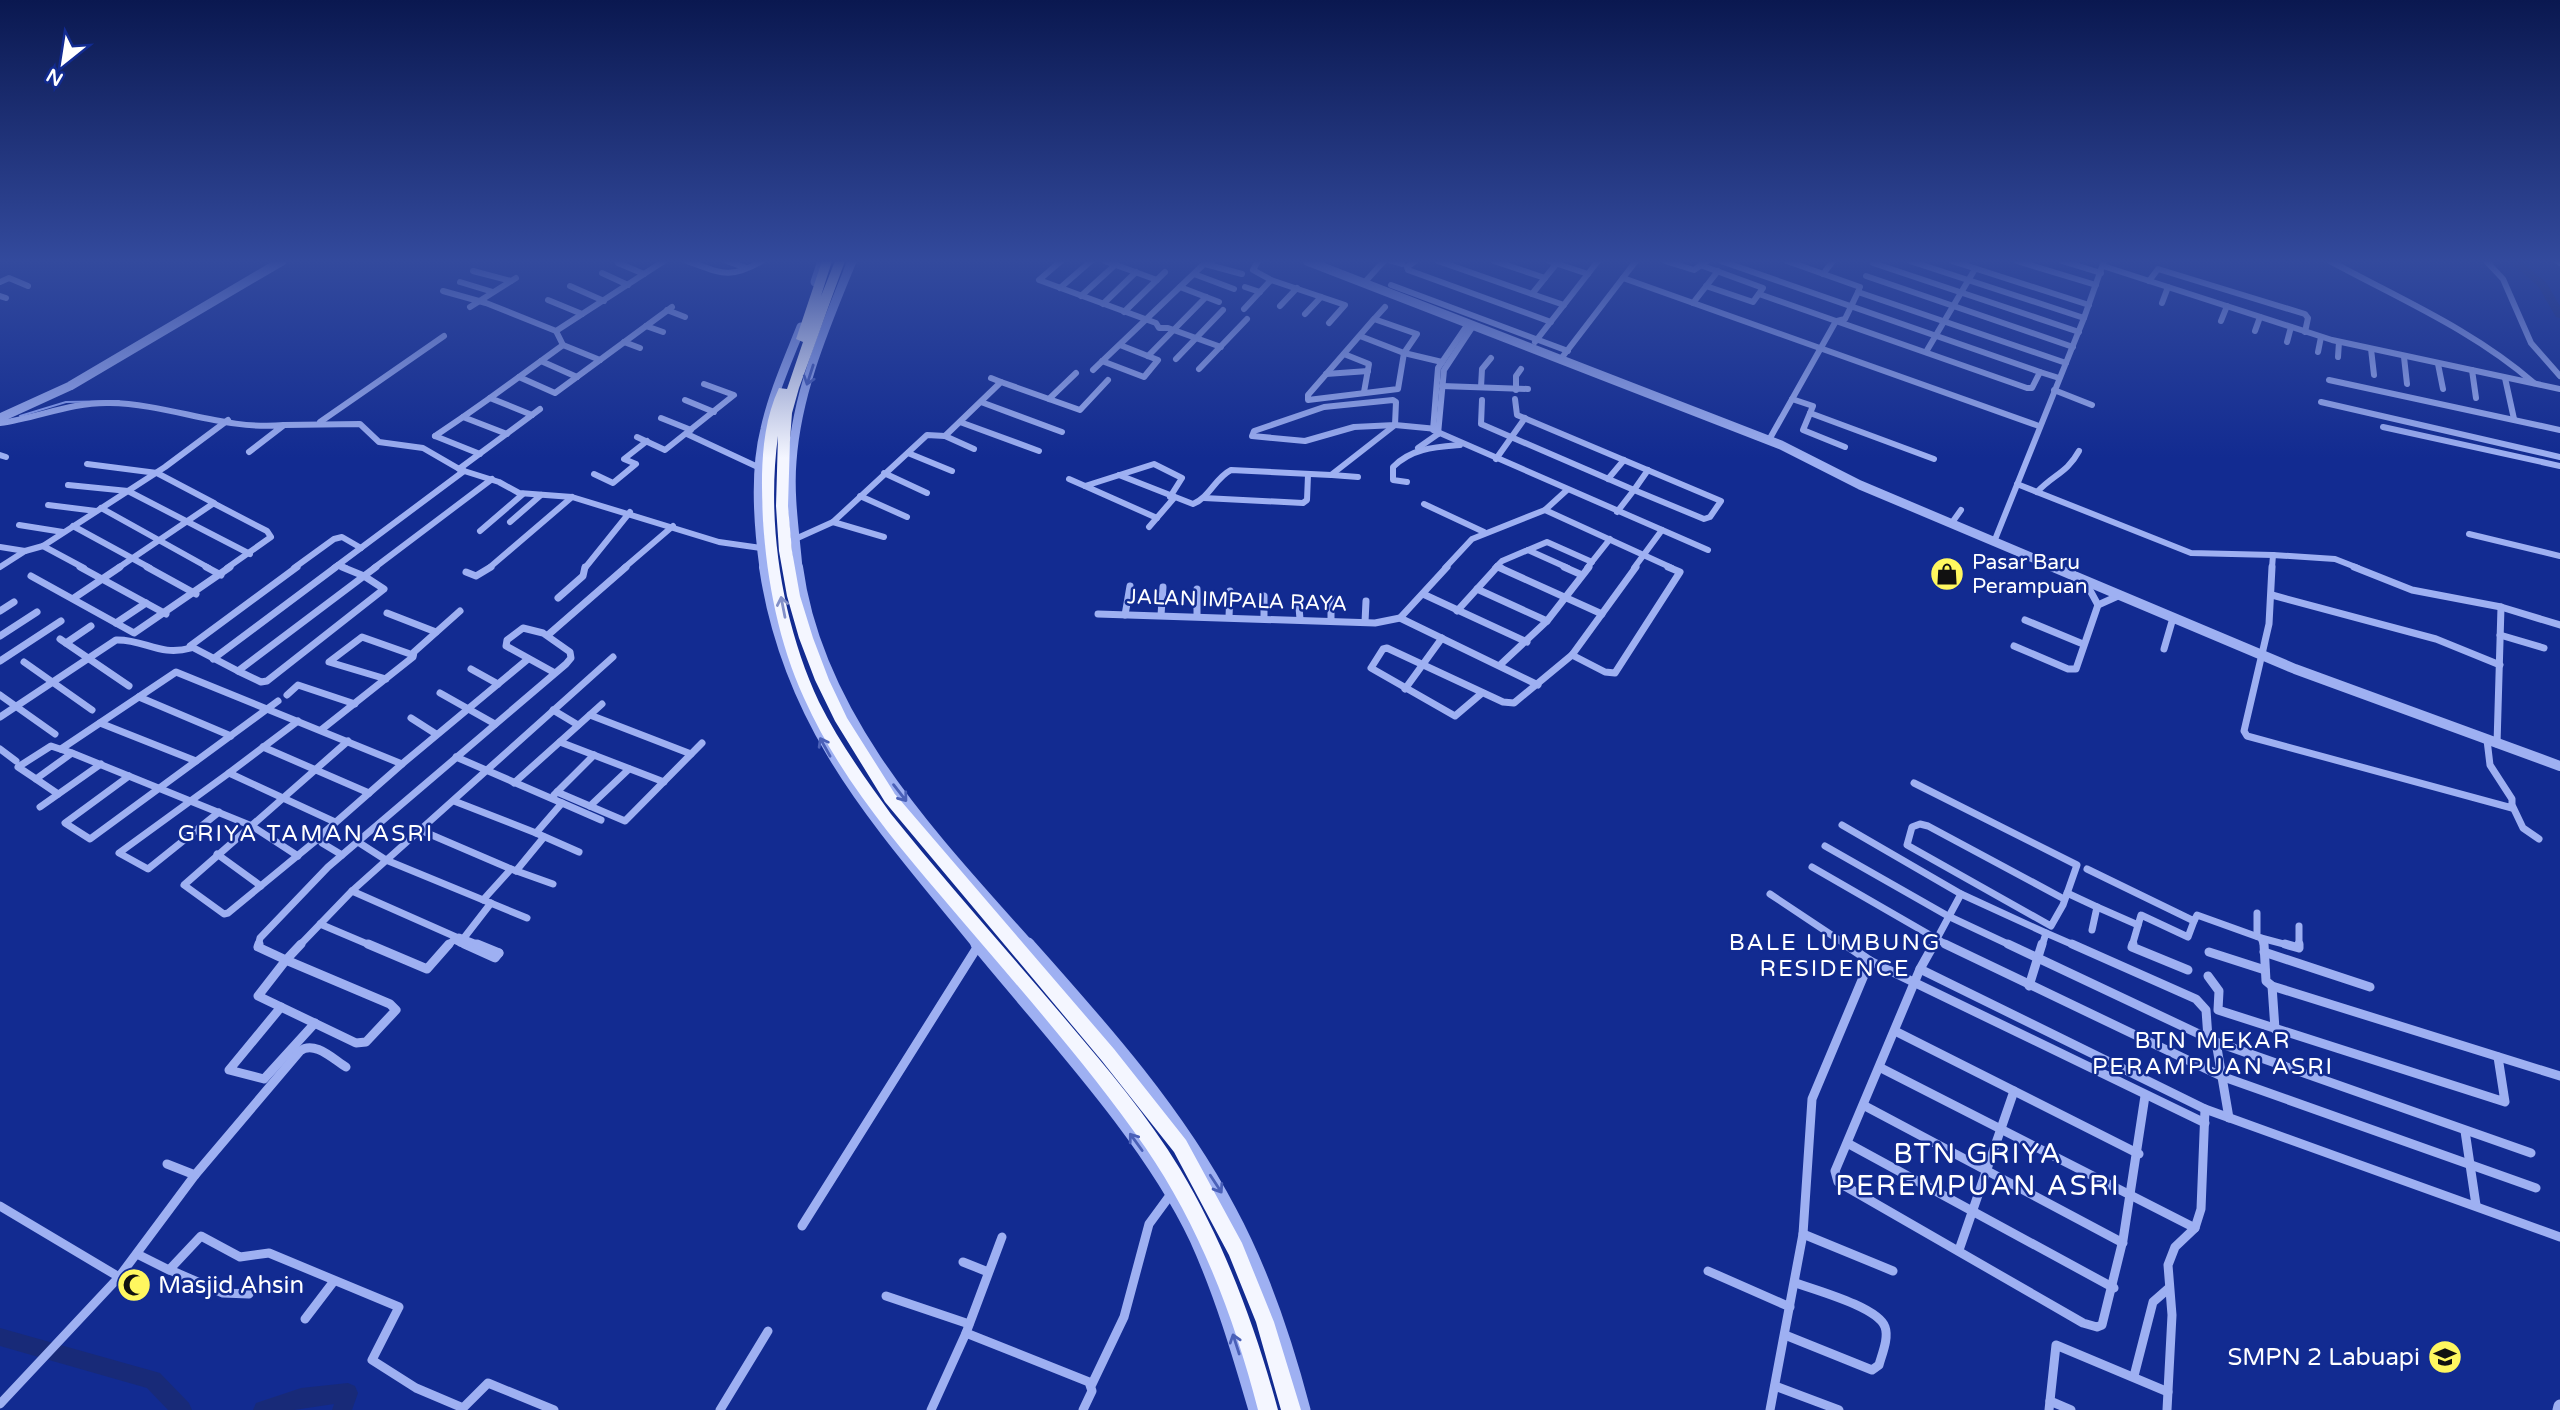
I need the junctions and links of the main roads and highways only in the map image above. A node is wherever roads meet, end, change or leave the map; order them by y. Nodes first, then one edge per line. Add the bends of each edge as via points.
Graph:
1 (806, 327) edge
2 (816, 327) edge
3 (818, 327) edge
4 (805, 331) junction
5 (822, 335) road end
6 (795, 344) road end
7 (1268, 1410) edge
8 (1291, 1410) edge

1 - 4 highway
2 - 8 highway via 787,409 782,475 785,541 801,628 816,672 858,753 890,799 1180,1146 1236,1249 1265,1322
3 - 5 highway
4 - 6 highway
7 -> 4 highway via 1233,1292 1188,1198 1129,1110 885,818 847,764 812,701 788,634 774,561 766,479 776,412

